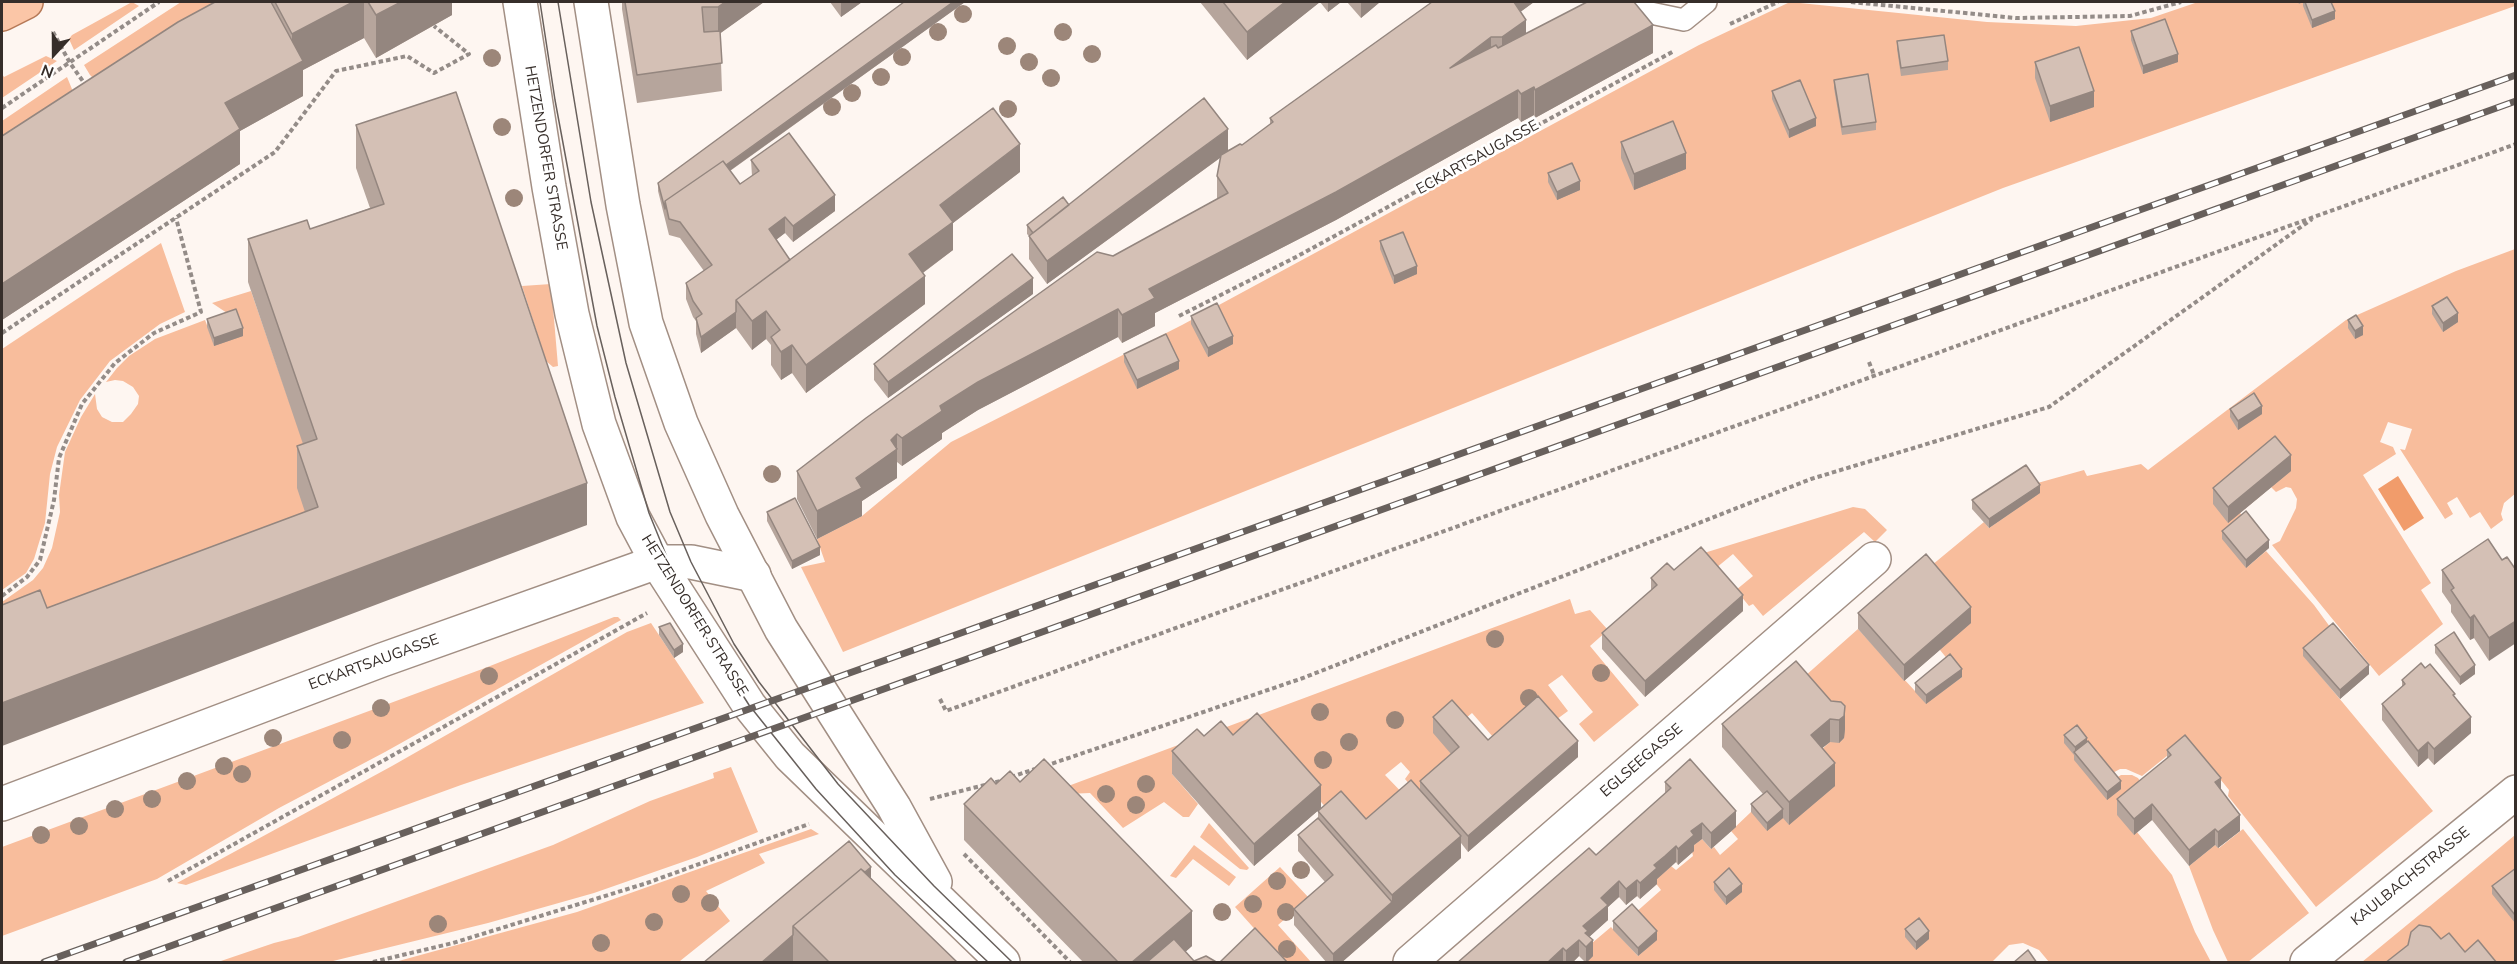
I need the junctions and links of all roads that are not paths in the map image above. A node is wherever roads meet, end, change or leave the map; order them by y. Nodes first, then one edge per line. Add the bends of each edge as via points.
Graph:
1 (26, 2) edge
2 (520, 2) edge
3 (591, 2) edge
4 (1628, 2) edge
5 (1706, 2) edge
6 (2, 14) edge
7 (1874, 559) dead end
8 (657, 562) junction
9 (754, 575) junction
10 (2516, 792) edge
11 (2, 804) edge
12 (950, 910) junction
13 (1003, 963) edge
14 (1410, 963) edge
15 (2307, 963) edge

1 - 6 main road
2 - 8 main road, HETZENDORFER STRASSE via 572,314 599,424 633,517
3 - 9 main road, HETZENDORFER STRASSE via 646,323 681,423
4 - 5 lane via 1641,11 1684,20
7 - 14 main road, EGLSEEGASSE
8 - 9 main road, ECKARTSAUGASSE via 691,562
8 - 11 main road, ECKARTSAUGASSE via 382,660
8 - 12 main road, HETZENDORFER STRASSE via 749,705 790,756
9 - 12 main road, HETZENDORFER STRASSE via 782,629 894,807
10 - 15 main road, KAULBACHSTRASSE
12 - 13 main road, HETZENDORFER STRASSE

